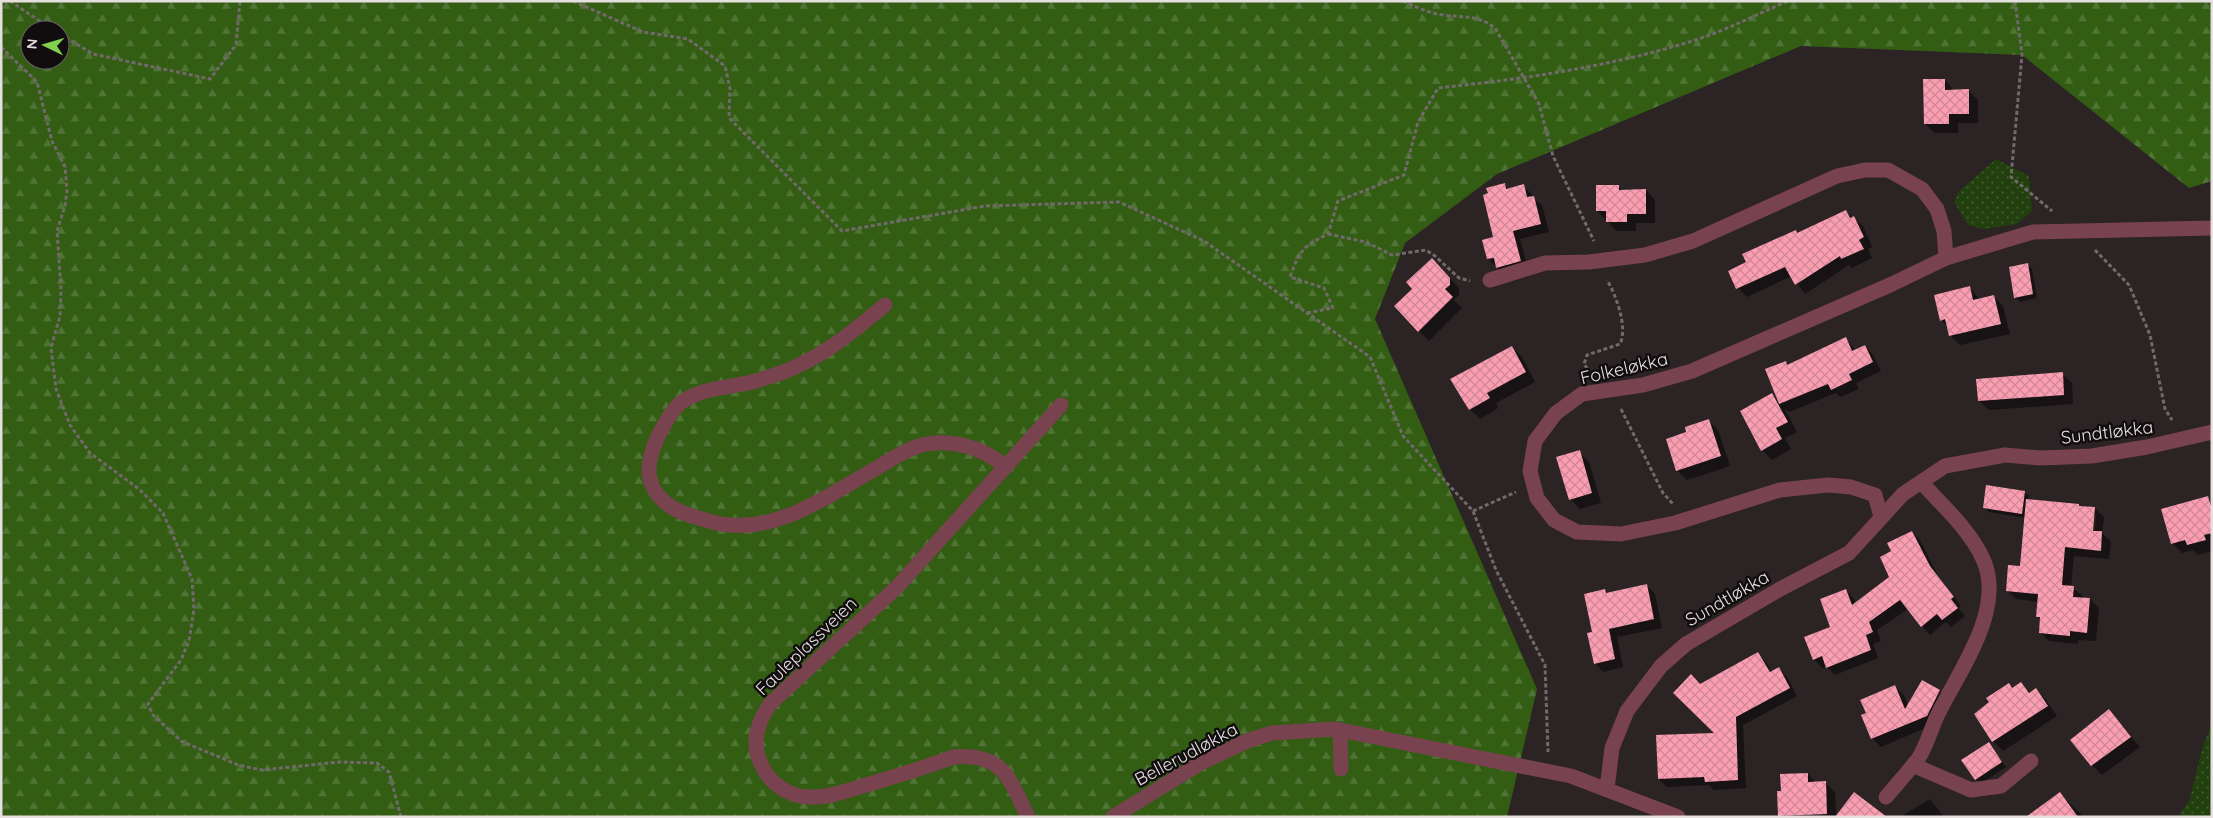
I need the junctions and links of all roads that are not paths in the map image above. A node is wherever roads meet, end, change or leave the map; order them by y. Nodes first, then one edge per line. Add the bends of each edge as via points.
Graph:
1 (2212, 228) edge
2 (1946, 258) junction
3 (1490, 280) road end
4 (885, 305) dead end
5 (1061, 406) dead end
6 (2212, 432) edge
7 (1006, 467) junction
8 (1922, 482) junction
9 (1880, 517) junction
10 (1340, 730) junction
11 (2031, 761) dead end
12 (1912, 765) junction
13 (1341, 769) dead end
14 (1607, 789) junction
15 (1886, 797) dead end
16 (1675, 816) edge
17 (1028, 817) edge
18 (1113, 817) edge

1 - 2 street, Folkeløkka via 2033,232
2 - 3 street via 1944,231 1937,209 1922,189 1888,170 1865,170 1837,176 1693,241 1645,255 1545,263
2 - 9 street, Folkeløkka via 1890,286 1692,371 1643,385 1582,394 1556,413 1535,441 1530,471 1537,498 1554,520 1577,532 1621,534 1686,519 1780,490 1828,485 1875,495
4 - 7 street via 828,350 794,367 756,381 700,392 678,405 650,456 649,473 657,493 680,512 721,524 750,525 777,520 812,504 899,454 921,445 945,442 968,446 993,456
5 - 7 street, Fauleplassveien
6 - 8 street, Sundtløkka via 2092,456 2041,458 2005,455 1945,466
7 - 17 street, Fauleplassveien via 897,587 770,703 758,724 756,748 762,767 774,783 790,793 809,797 844,792 953,757 982,758 1009,777
8 - 9 street, Sundtløkka via 1903,494
8 - 12 street via 1970,538 1984,560 1990,590 1983,626 1919,757
9 - 14 street, Sundtløkka via 1849,552 1686,644 1661,666 1627,711 1612,748
10 - 13 street
10 - 14 street, Bellerudløkka via 1572,776
10 - 18 street, Bellerudløkka via 1272,733 1247,742 1200,764
11 - 12 street via 2001,786 1971,790
12 - 15 street
14 - 16 street, Bellerudløkka

